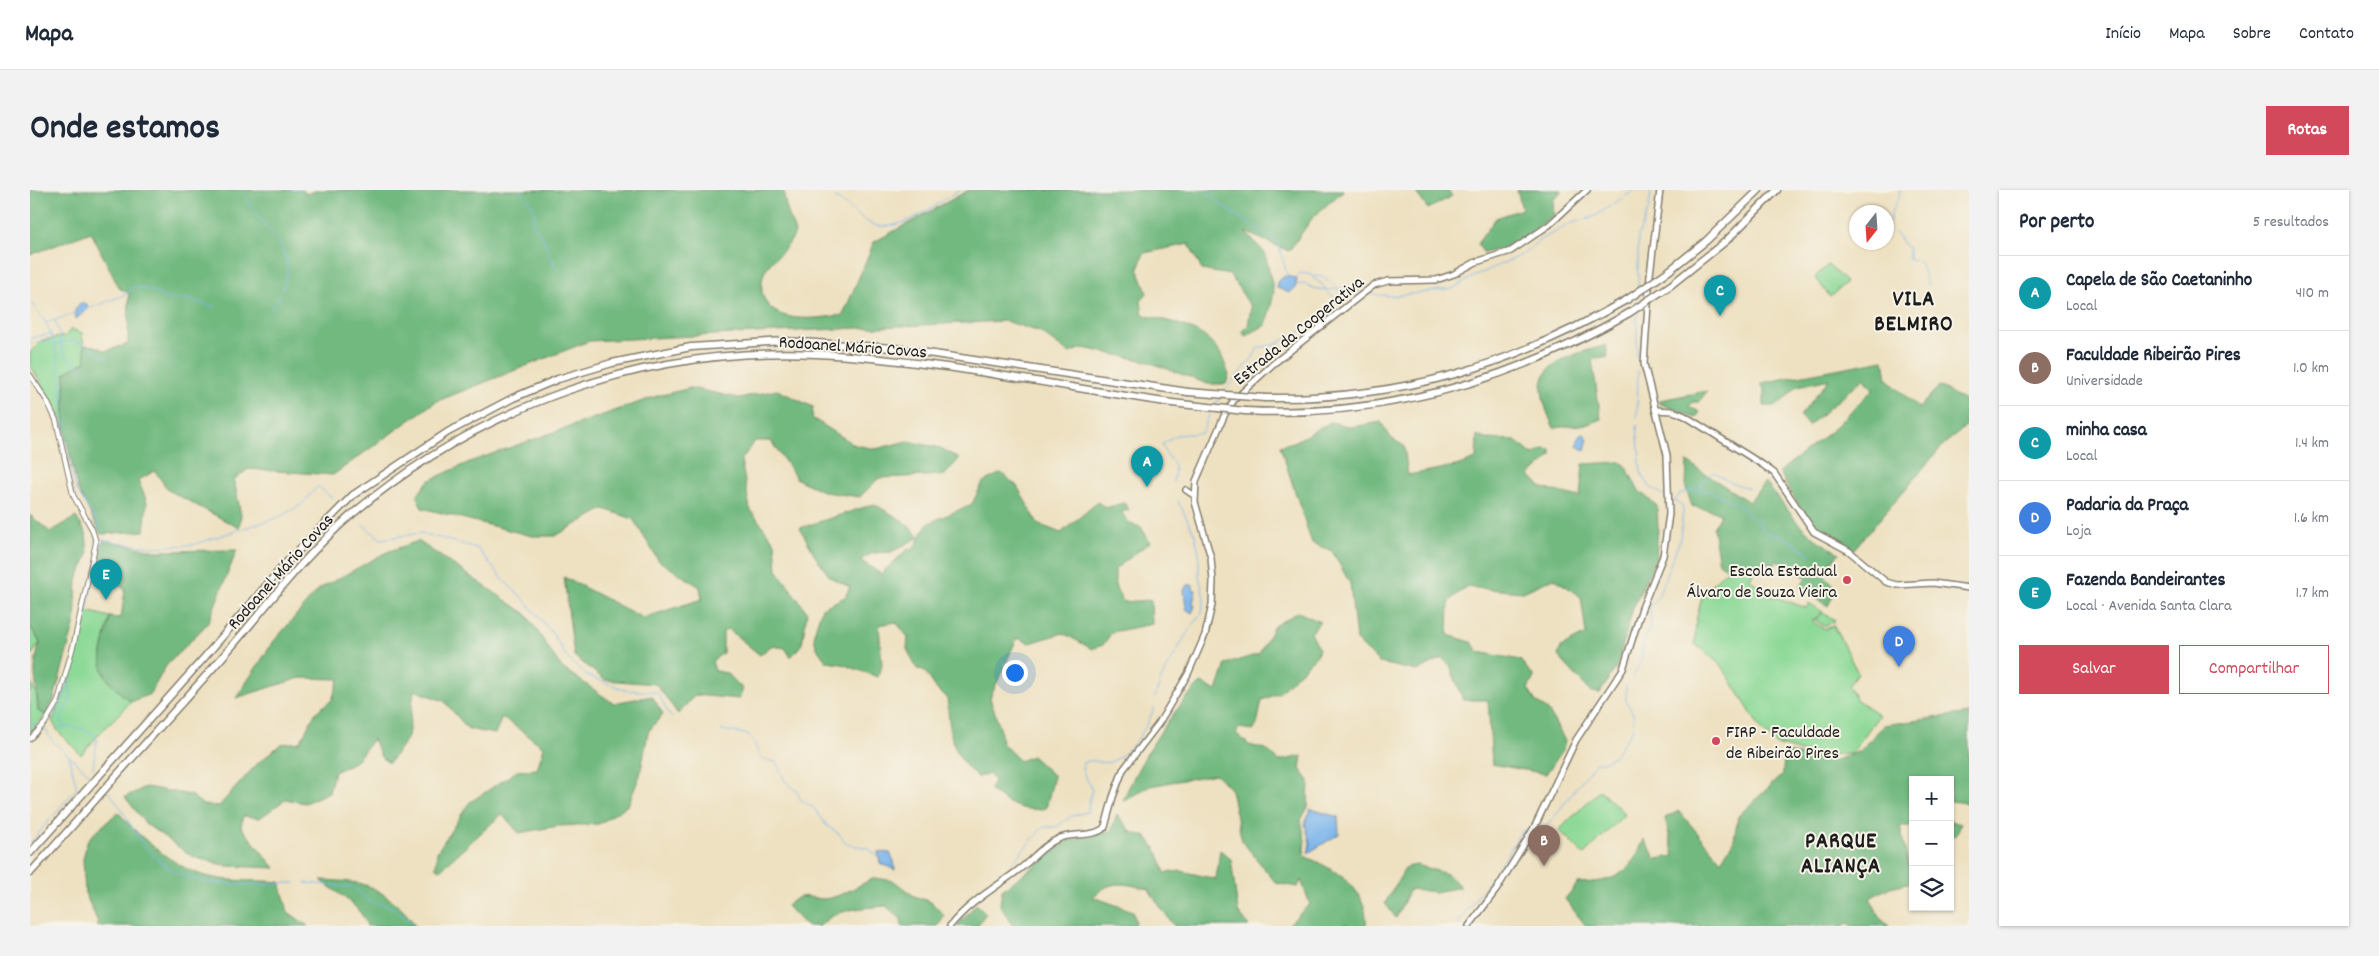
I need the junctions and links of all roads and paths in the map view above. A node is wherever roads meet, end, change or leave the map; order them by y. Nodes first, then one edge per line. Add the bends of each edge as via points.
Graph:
1 (1587, 190) edge
2 (1660, 190) edge
3 (1759, 190) edge
4 (1777, 190) edge
5 (30, 374) edge
6 (1655, 410) junction
7 (1186, 490) dead end
8 (1195, 496) junction
9 (1969, 588) edge
10 (30, 739) edge
11 (30, 853) edge
12 (30, 873) edge
13 (950, 926) edge
14 (1469, 926) edge

1 - 8 main road, Estrada da Cooperativa via 1549,225 1510,251 1436,280 1388,281 1374,285 1287,353 1229,406 1198,476
2 - 6 main road via 1644,364
3 - 11 highway, Rodoanel Mário Covas, bridge via 1706,241 1628,299 1524,352 1436,380 1358,394 1264,398 1188,392 894,348 784,341 691,347 558,378 472,418 354,495 322,525
4 - 12 highway, Rodoanel Mário Covas, bridge via 1726,241 1671,285 1629,313 1542,359 1488,379 1407,400 1321,411 1245,411 948,369 816,354 688,360 591,381 540,400 494,421 412,470 339,527 277,592
5 - 10 street via 56,420 72,495 96,542 58,701 45,724
6 - 9 main road via 1673,411 1685,416 1763,464 1774,473 1814,532 1849,551 1886,582
6 - 14 main road via 1667,455 1669,514 1663,556 1623,669 1576,740 1535,826 1497,889
7 - 8 main road
8 - 13 main road, Estrada da Cooperativa via 1212,566 1212,605 1207,626 1180,687 1159,723 1124,770 1112,797 1105,827 1095,833 1059,838 1048,844 967,907

